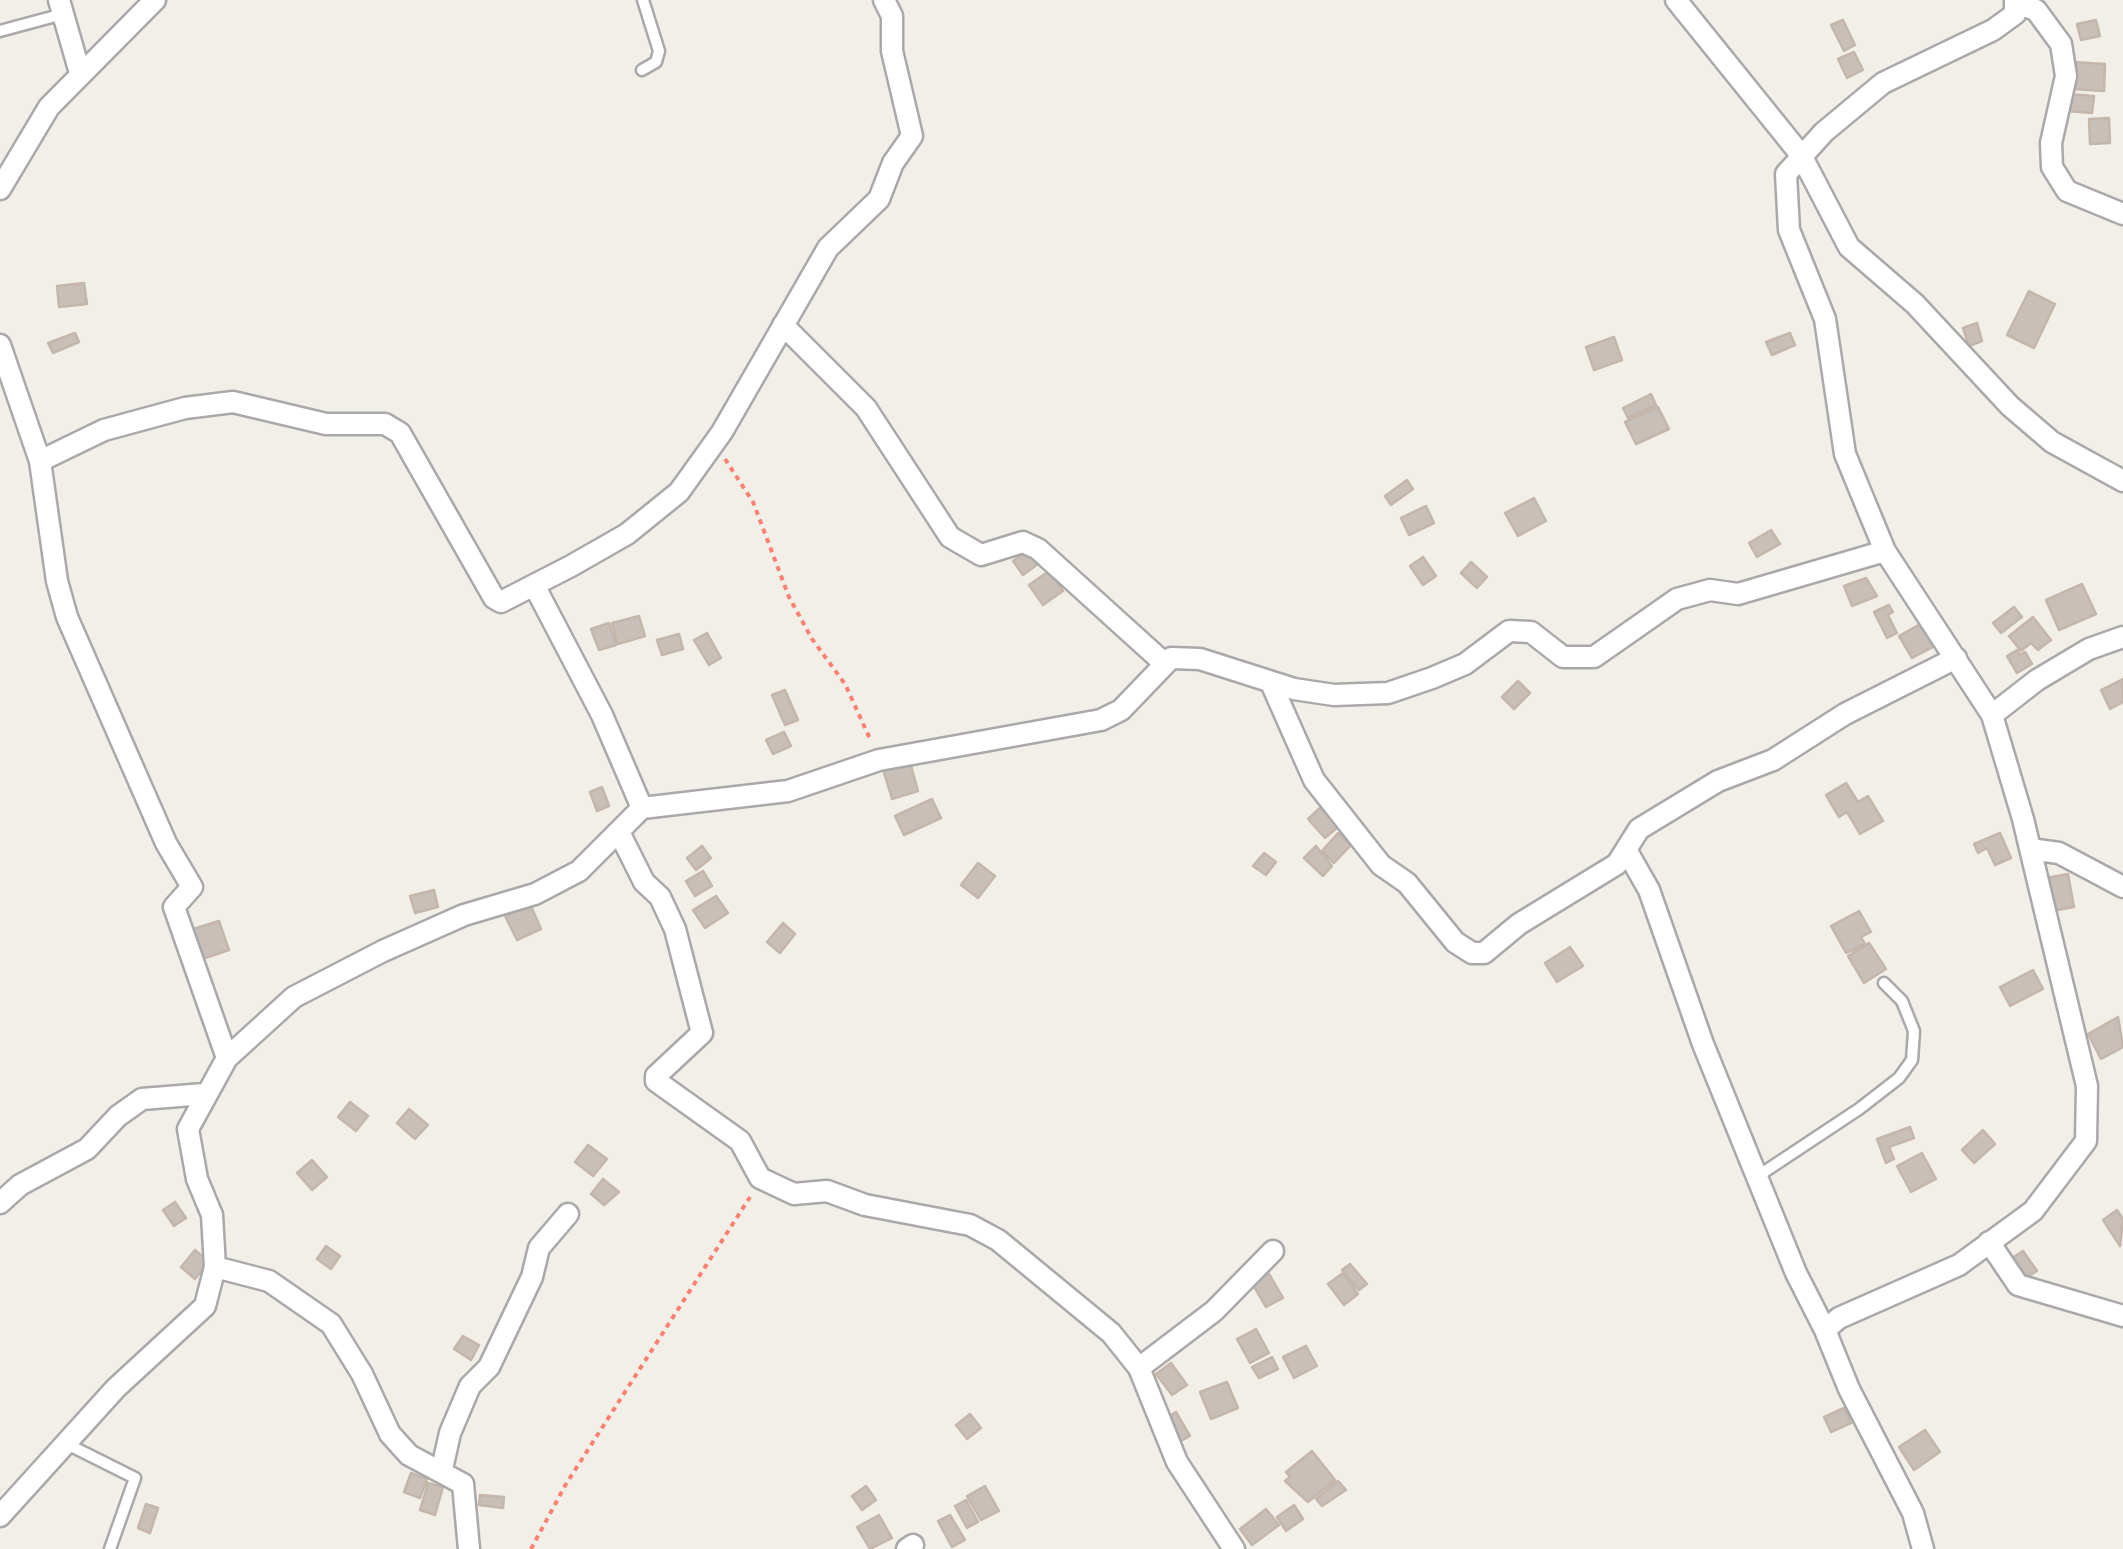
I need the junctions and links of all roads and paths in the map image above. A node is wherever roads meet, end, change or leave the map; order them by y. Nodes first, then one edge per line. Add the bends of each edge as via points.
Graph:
1 (155, 0) edge
2 (643, 0) edge
3 (884, 0) edge
4 (1676, 0) edge
5 (2015, 2) edge
6 (61, 7) edge
7 (0, 30) edge
8 (642, 70) dead end
9 (80, 73) junction
10 (1802, 155) junction
11 (0, 189) edge
12 (2123, 214) edge
13 (783, 325) junction
14 (0, 345) edge
15 (716, 442) junction
16 (40, 461) junction
17 (2123, 481) edge
18 (1885, 551) junction
19 (534, 585) junction
20 (2123, 637) edge
21 (1956, 658) junction
22 (1164, 663) junction
23 (1271, 683) junction
24 (1992, 715) junction
25 (879, 760) junction
26 (642, 808) junction
27 (619, 832) junction
28 (2030, 849) junction
29 (1628, 853) junction
30 (2123, 887) edge
31 (1884, 983) dead end
32 (227, 1058) junction
33 (204, 1094) junction
34 (1757, 1176) junction
35 (760, 1178) junction
36 (0, 1204) edge
37 (568, 1214) dead end
38 (1988, 1242) junction
39 (1273, 1251) dead end
40 (215, 1267) junction
41 (2123, 1316) edge
42 (1825, 1330) junction
43 (1138, 1368) junction
44 (68, 1444) junction
45 (442, 1469) junction
46 (0, 1516) edge
47 (110, 1549) edge
48 (469, 1549) edge
49 (531, 1549) edge
50 (1234, 1549) edge
51 (1923, 1549) edge

1 - 9 street
2 - 8 lane via 660,51
3 - 13 street via 912,136 879,199 828,248
4 - 10 street
5 - 10 street via 2015,14 1993,30 1883,83
5 - 12 street via 2036,10 2061,44 2066,76 2052,168 2067,191
6 - 7 lane
6 - 9 street
9 - 11 street via 49,107
10 - 17 street via 1849,247 2038,430
10 - 18 street via 1786,174 1789,230 1824,320 1845,454
13 - 15 street
13 - 22 street via 866,408 950,537 982,555 1023,542 1038,548
14 - 16 street
15 - 19 street via 679,492 653,514
15 - 25 path via 753,502 789,598 845,684
16 - 19 street via 104,430 232,402 326,424 385,424 400,433 494,598 501,602
16 - 32 street via 67,617 166,844 192,888 174,906
18 - 21 street
18 - 23 street via 1738,594 1710,590 1678,598 1594,657 1563,657 1524,629 1509,631 1465,664 1388,693 1334,696
19 - 26 street
20 - 24 street via 2089,649
21 - 24 street
21 - 29 street via 1845,714 1773,760 1718,781 1640,830
22 - 23 street via 1200,659
22 - 25 street via 1121,710 1101,720
23 - 29 street via 1314,780 1380,865 1407,883 1472,954
24 - 28 street
25 - 26 street via 788,791
26 - 27 street
27 - 32 street via 580,871 535,894 464,915 294,997
27 - 35 street via 675,929 700,1018 702,1032 656,1081 740,1141
28 - 30 street via 2058,852
28 - 38 street via 2087,1086 2088,1132 2032,1211
29 - 34 street via 1649,890
31 - 34 lane via 1902,1001 1914,1031 1912,1060 1860,1109
32 - 33 street
33 - 36 street via 142,1100 87,1149 20,1185
33 - 40 street via 188,1129 212,1215
34 - 42 street
35 - 43 street via 794,1194 827,1191 970,1225 998,1240 1111,1333
35 - 49 path
37 - 45 street via 540,1248 488,1367 470,1386
38 - 41 street via 2018,1285
38 - 42 street via 1959,1265
39 - 43 street via 1214,1311
40 - 44 street via 205,1306 116,1388
40 - 45 street via 269,1281 331,1324 390,1434 410,1455
42 - 51 street via 1913,1513
43 - 50 street via 1176,1462
44 - 46 street
44 - 47 lane via 136,1478
45 - 48 street via 463,1484

